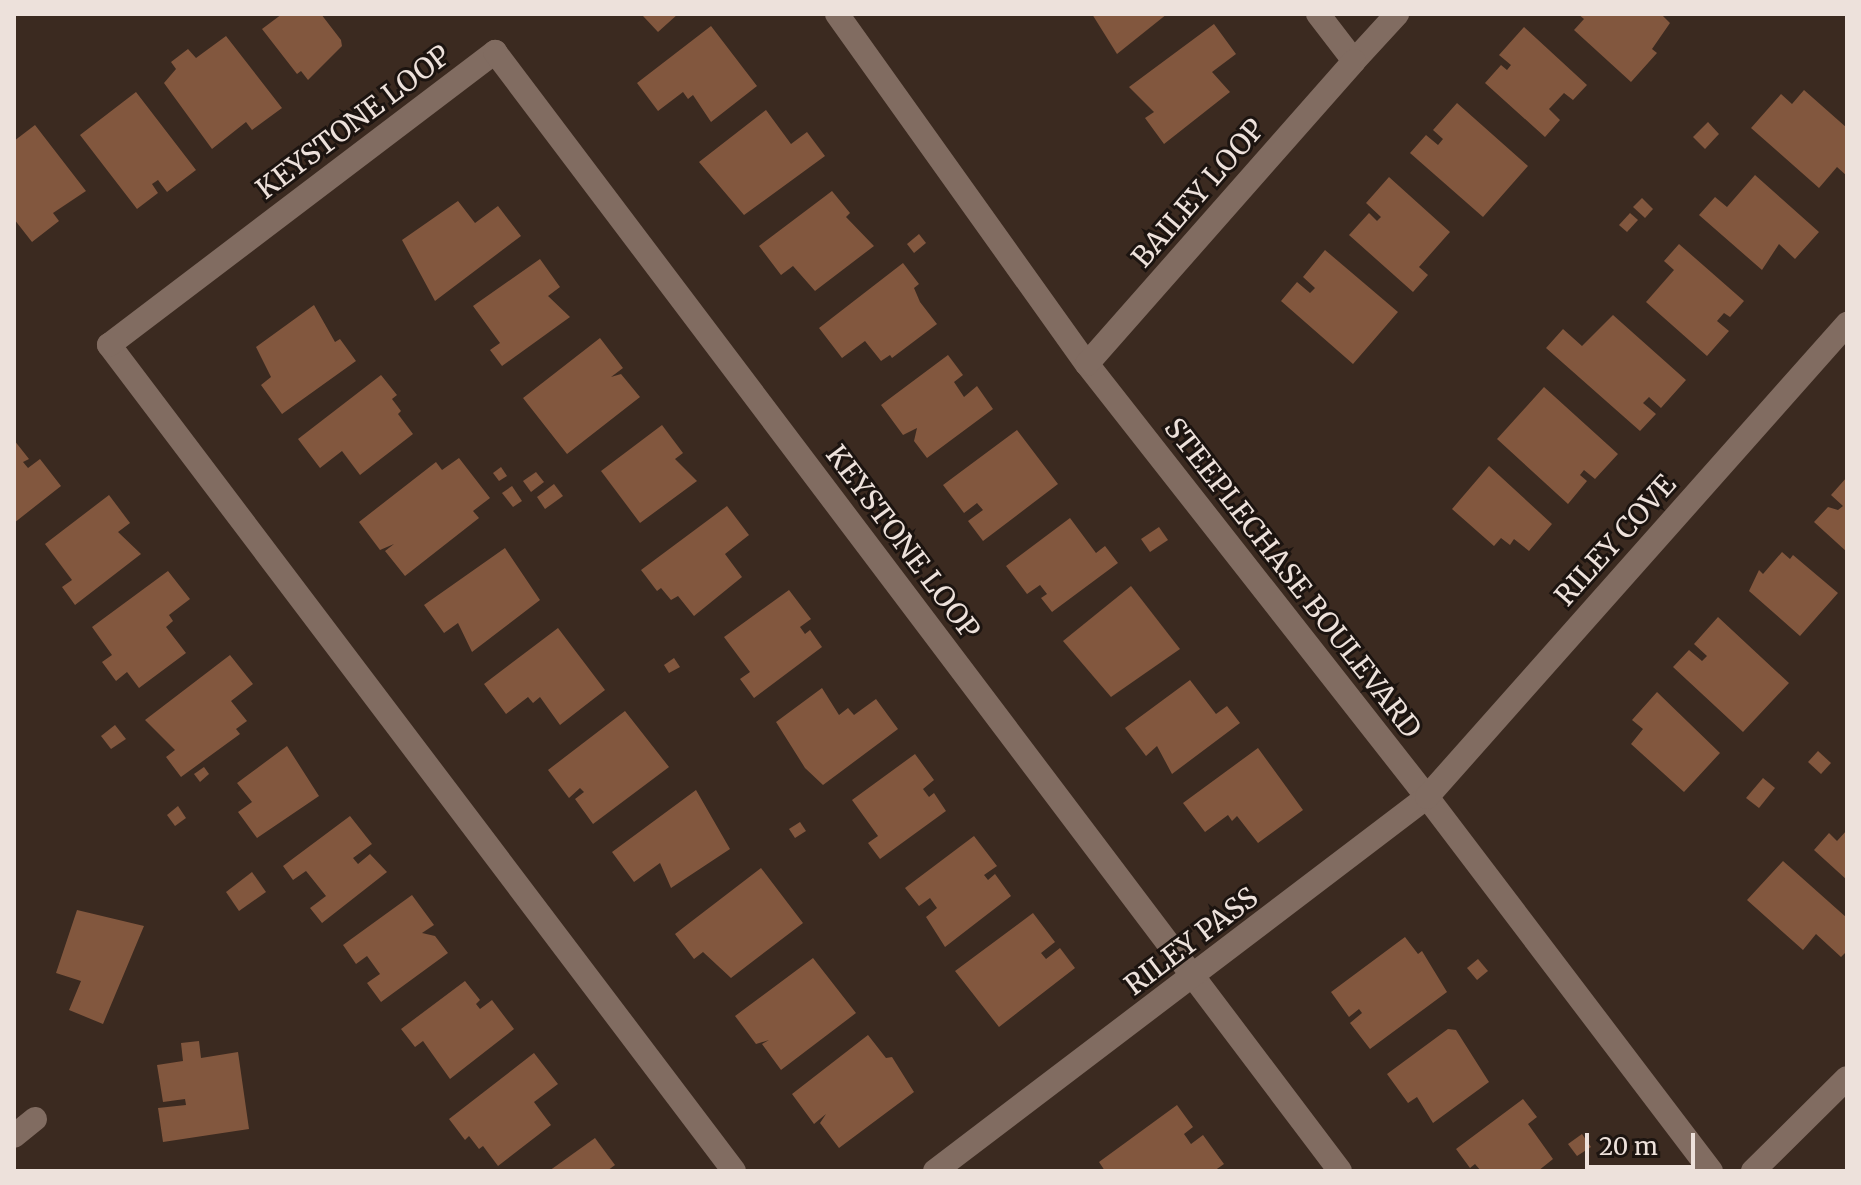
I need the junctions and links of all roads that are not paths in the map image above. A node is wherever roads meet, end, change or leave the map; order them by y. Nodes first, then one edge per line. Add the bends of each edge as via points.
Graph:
1 (837, 14) edge
2 (1318, 14) edge
3 (1397, 14) edge
4 (1354, 61) junction
5 (1847, 324) edge
6 (1087, 364) junction
7 (1427, 797) junction
8 (1195, 978) junction
9 (1847, 1078) edge
10 (35, 1119) dead end
11 (14, 1136) edge
12 (734, 1171) edge
13 (935, 1171) edge
14 (1340, 1171) edge
15 (1711, 1171) edge
16 (1753, 1171) edge

1 - 6 street, STEEPLECHASE BOULEVARD
2 - 4 street
3 - 4 street, BAILEY LOOP
4 - 6 street, BAILEY LOOP
5 - 7 street, RILEY COVE
6 - 7 street, STEEPLECHASE BOULEVARD
7 - 8 street, RILEY PASS
7 - 15 street, STEEPLECHASE BOULEVARD
8 - 12 street, KEYSTONE LOOP via 495,52 109,345
8 - 13 street, RILEY PASS
8 - 14 street, KEYSTONE LOOP
9 - 16 street
10 - 11 street

